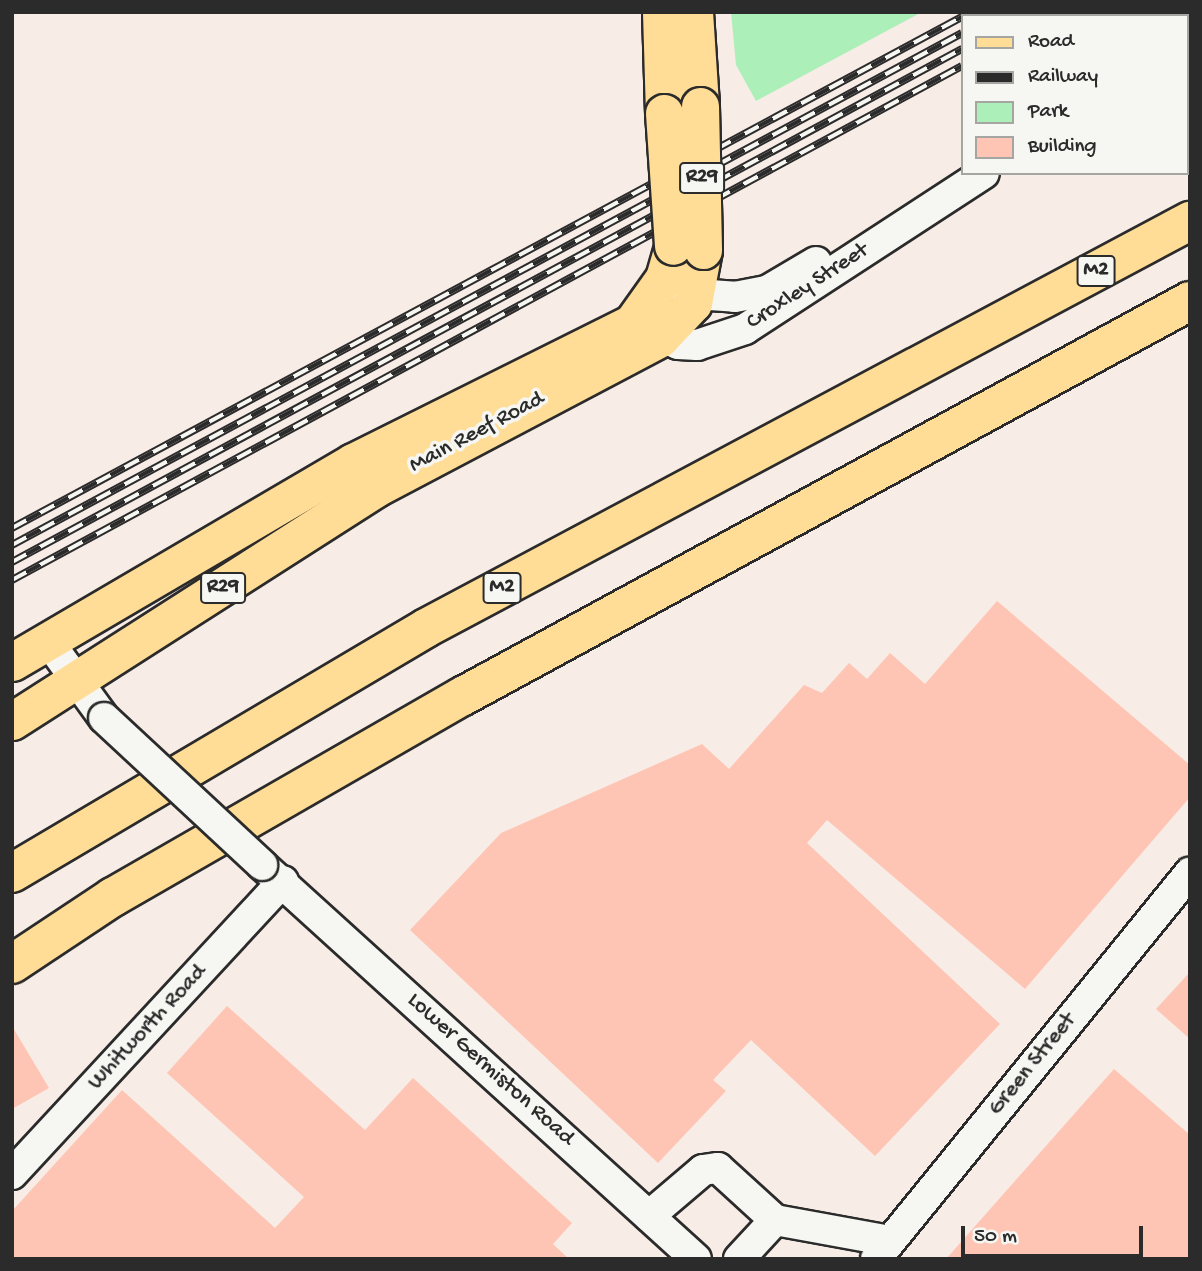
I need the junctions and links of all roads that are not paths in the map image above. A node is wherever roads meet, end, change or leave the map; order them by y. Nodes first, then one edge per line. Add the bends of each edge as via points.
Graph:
1 (661, 12) edge
2 (694, 12) edge
3 (981, 175) edge
4 (1190, 204) edge
5 (1190, 221) edge
6 (872, 234) junction
7 (680, 286) junction
8 (1190, 301) edge
9 (1190, 312) edge
10 (1002, 321) junction
11 (646, 330) junction
12 (1014, 397) junction
13 (426, 441) junction
14 (48, 641) junction
15 (12, 662) edge
16 (76, 684) junction
17 (12, 721) edge
18 (1190, 872) edge
19 (12, 873) edge
20 (272, 873) junction
21 (12, 964) edge
22 (12, 1174) edge
23 (649, 1216) junction
24 (775, 1220) junction
25 (883, 1250) edge
26 (696, 1259) edge
27 (739, 1259) edge

1 - 7 main road, Main Reef Road / R29, bridge via 673,246
2 - 7 main road, Main Reef Road / R29, bridge via 703,250
3 - 6 street, Croxley Street
4 - 10 highway
5 - 10 highway, M2
6 - 7 street, Croxley Street via 767,290 735,297
6 - 11 street, Croxley Street via 745,329 697,345
7 - 11 main road, Main Reef Road / R29
8 - 12 highway
9 - 12 highway
10 - 19 highway, M2 via 426,628
11 - 13 main road, Main Reef Road / R29
12 - 21 highway via 463,696 113,897
13 - 14 main road, Main Reef Road / R29
13 - 16 main road, Main Reef Road / R29
14 - 15 main road, Main Reef Road / R29
14 - 16 street, Lower Germiston Road
16 - 17 main road, Main Reef Road / R29
16 - 20 street, Lower Germiston Road, bridge via 104,718
18 - 25 street, Green Street
20 - 22 street, Whitworth Road
20 - 23 street, Lower Germiston Road
23 - 24 street via 711,1167 718,1168
23 - 26 street, Lower Germiston Road
24 - 25 street
24 - 27 street

